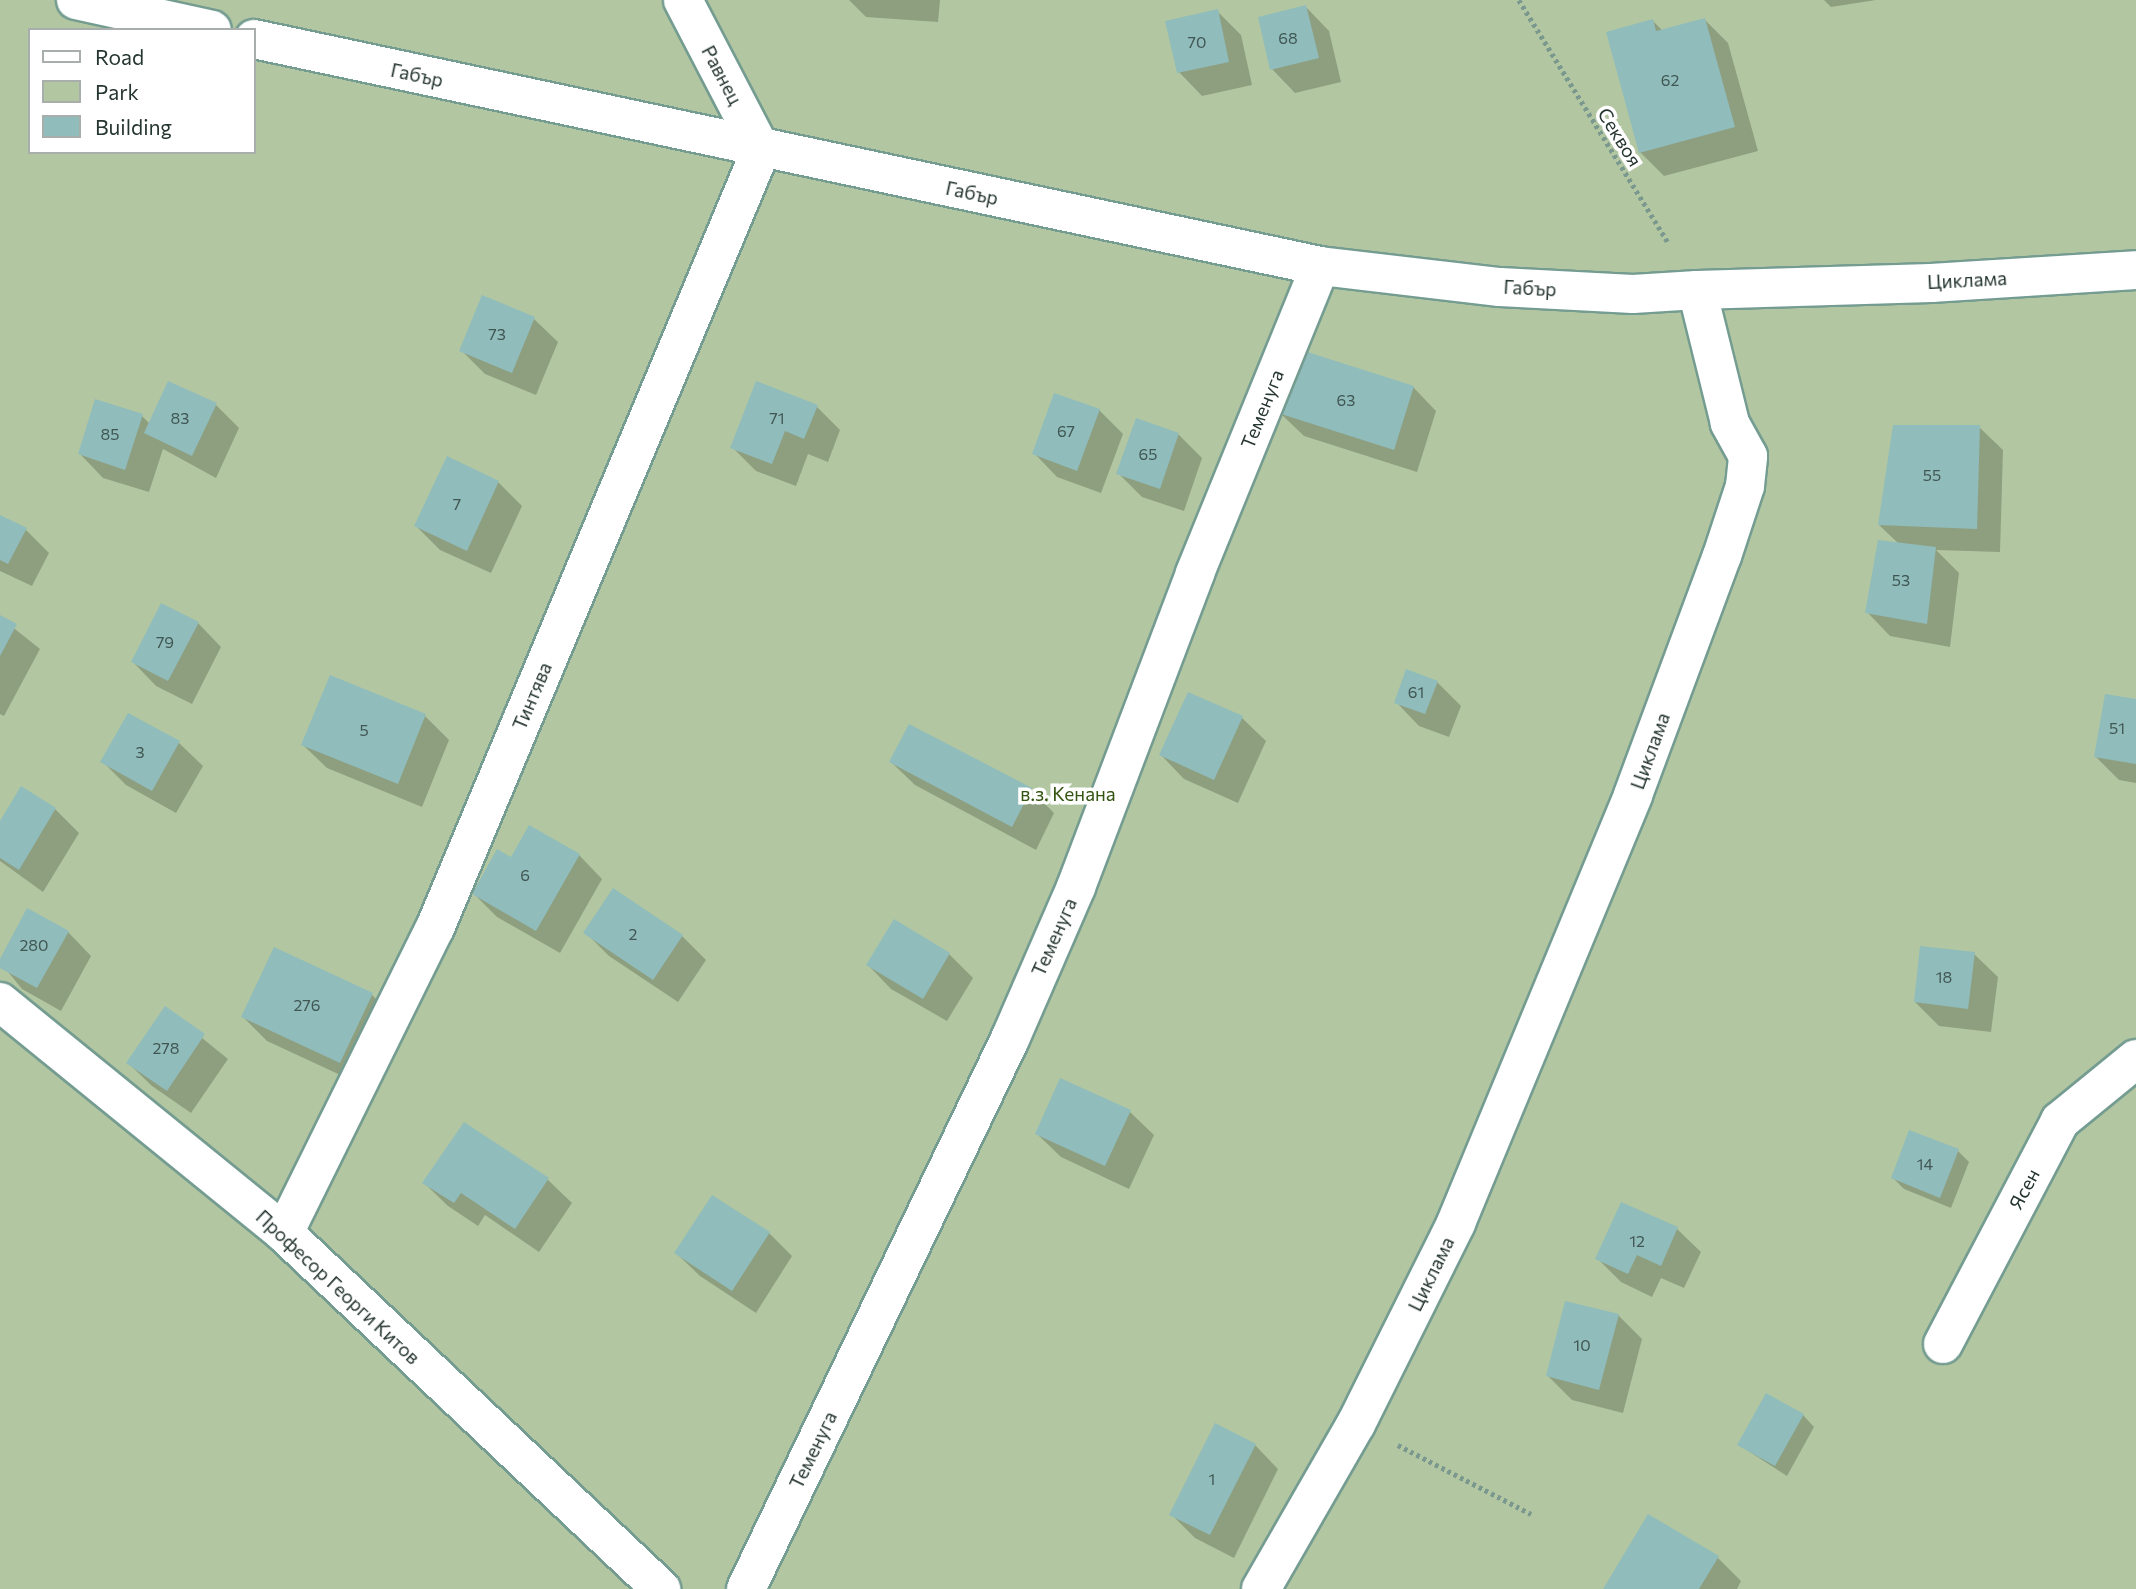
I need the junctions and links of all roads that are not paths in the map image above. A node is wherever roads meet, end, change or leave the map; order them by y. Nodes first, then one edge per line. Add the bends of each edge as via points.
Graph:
1 (76, 0) edge
2 (683, 0) edge
3 (203, 28) edge
4 (256, 39) edge
5 (761, 150) junction
6 (1320, 266) junction
7 (2136, 270) edge
8 (1697, 290) junction
9 (0, 1002) edge
10 (2136, 1059) edge
11 (284, 1233) junction
12 (1943, 1344) dead end
13 (662, 1589) edge
14 (746, 1589) edge
15 (1261, 1589) edge

1 - 3 street
2 - 5 street, Равнец
4 - 5 street, Габър
5 - 6 street, Габър
5 - 11 street, Тинтява via 435,928
6 - 8 street, Габър via 1513,288 1633,294
6 - 14 street, Теменуга via 1200,560 1076,887 1010,1039
7 - 8 street, Циклама via 1931,283
8 - 15 street, Циклама via 1730,423 1748,456 1745,486 1633,795 1462,1210 1356,1424
9 - 11 street, Професор Георги Китов
10 - 12 street, Ясен via 2060,1121
11 - 13 street, Професор Георги Китов

